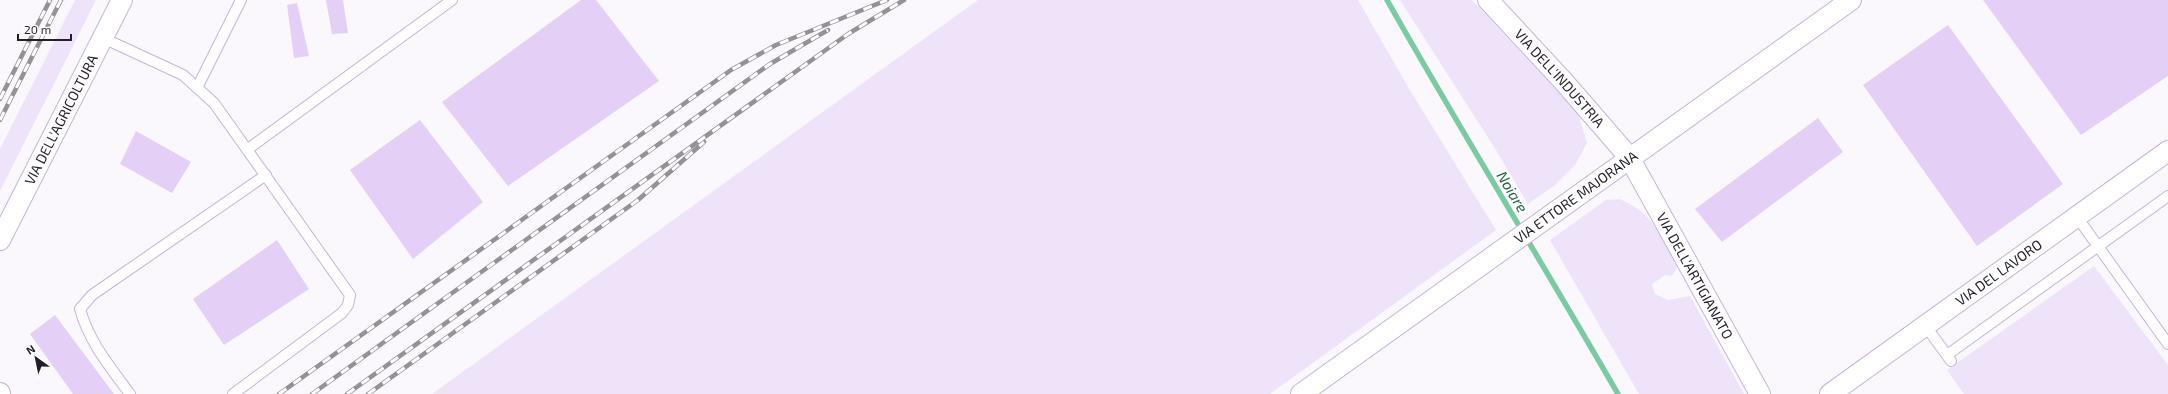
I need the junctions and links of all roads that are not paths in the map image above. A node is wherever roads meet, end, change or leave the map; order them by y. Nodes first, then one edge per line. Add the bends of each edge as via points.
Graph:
1 (122, 0) edge
2 (240, 0) edge
3 (452, 0) edge
4 (1488, 0) edge
5 (1851, 0) edge
6 (103, 38) junction
7 (197, 88) junction
8 (248, 149) junction
9 (2168, 151) edge
10 (1629, 157) junction
11 (266, 175) junction
12 (2168, 196) edge
13 (2077, 216) junction
14 (0, 240) edge
15 (2099, 246) junction
16 (1925, 325) junction
17 (2168, 344) edge
18 (130, 394) edge
19 (233, 394) edge
20 (1301, 394) edge
21 (1760, 394) edge
22 (1830, 394) edge

1 - 6 street, VIA DELL'AGRICOLTURA
2 - 7 lane
3 - 8 lane
4 - 10 street, VIA DELL'INDUSTRIA
5 - 10 street, VIA ETTORE MAJORANA
6 - 7 lane via 183,75
6 - 14 street, VIA DELL'AGRICOLTURA
7 - 8 lane via 214,103
8 - 11 lane
9 - 13 street, VIA DEL LAVORO
10 - 20 street, VIA ETTORE MAJORANA
10 - 21 street, VIA DELL'ARTIGIANATO
11 - 18 lane via 92,295 80,309 84,326
11 - 19 lane via 350,295 348,305 342,313
12 - 15 lane
13 - 15 lane
13 - 16 street, VIA DEL LAVORO
15 - 16 lane via 1949,358
15 - 17 lane
16 - 22 street, VIA DEL LAVORO

